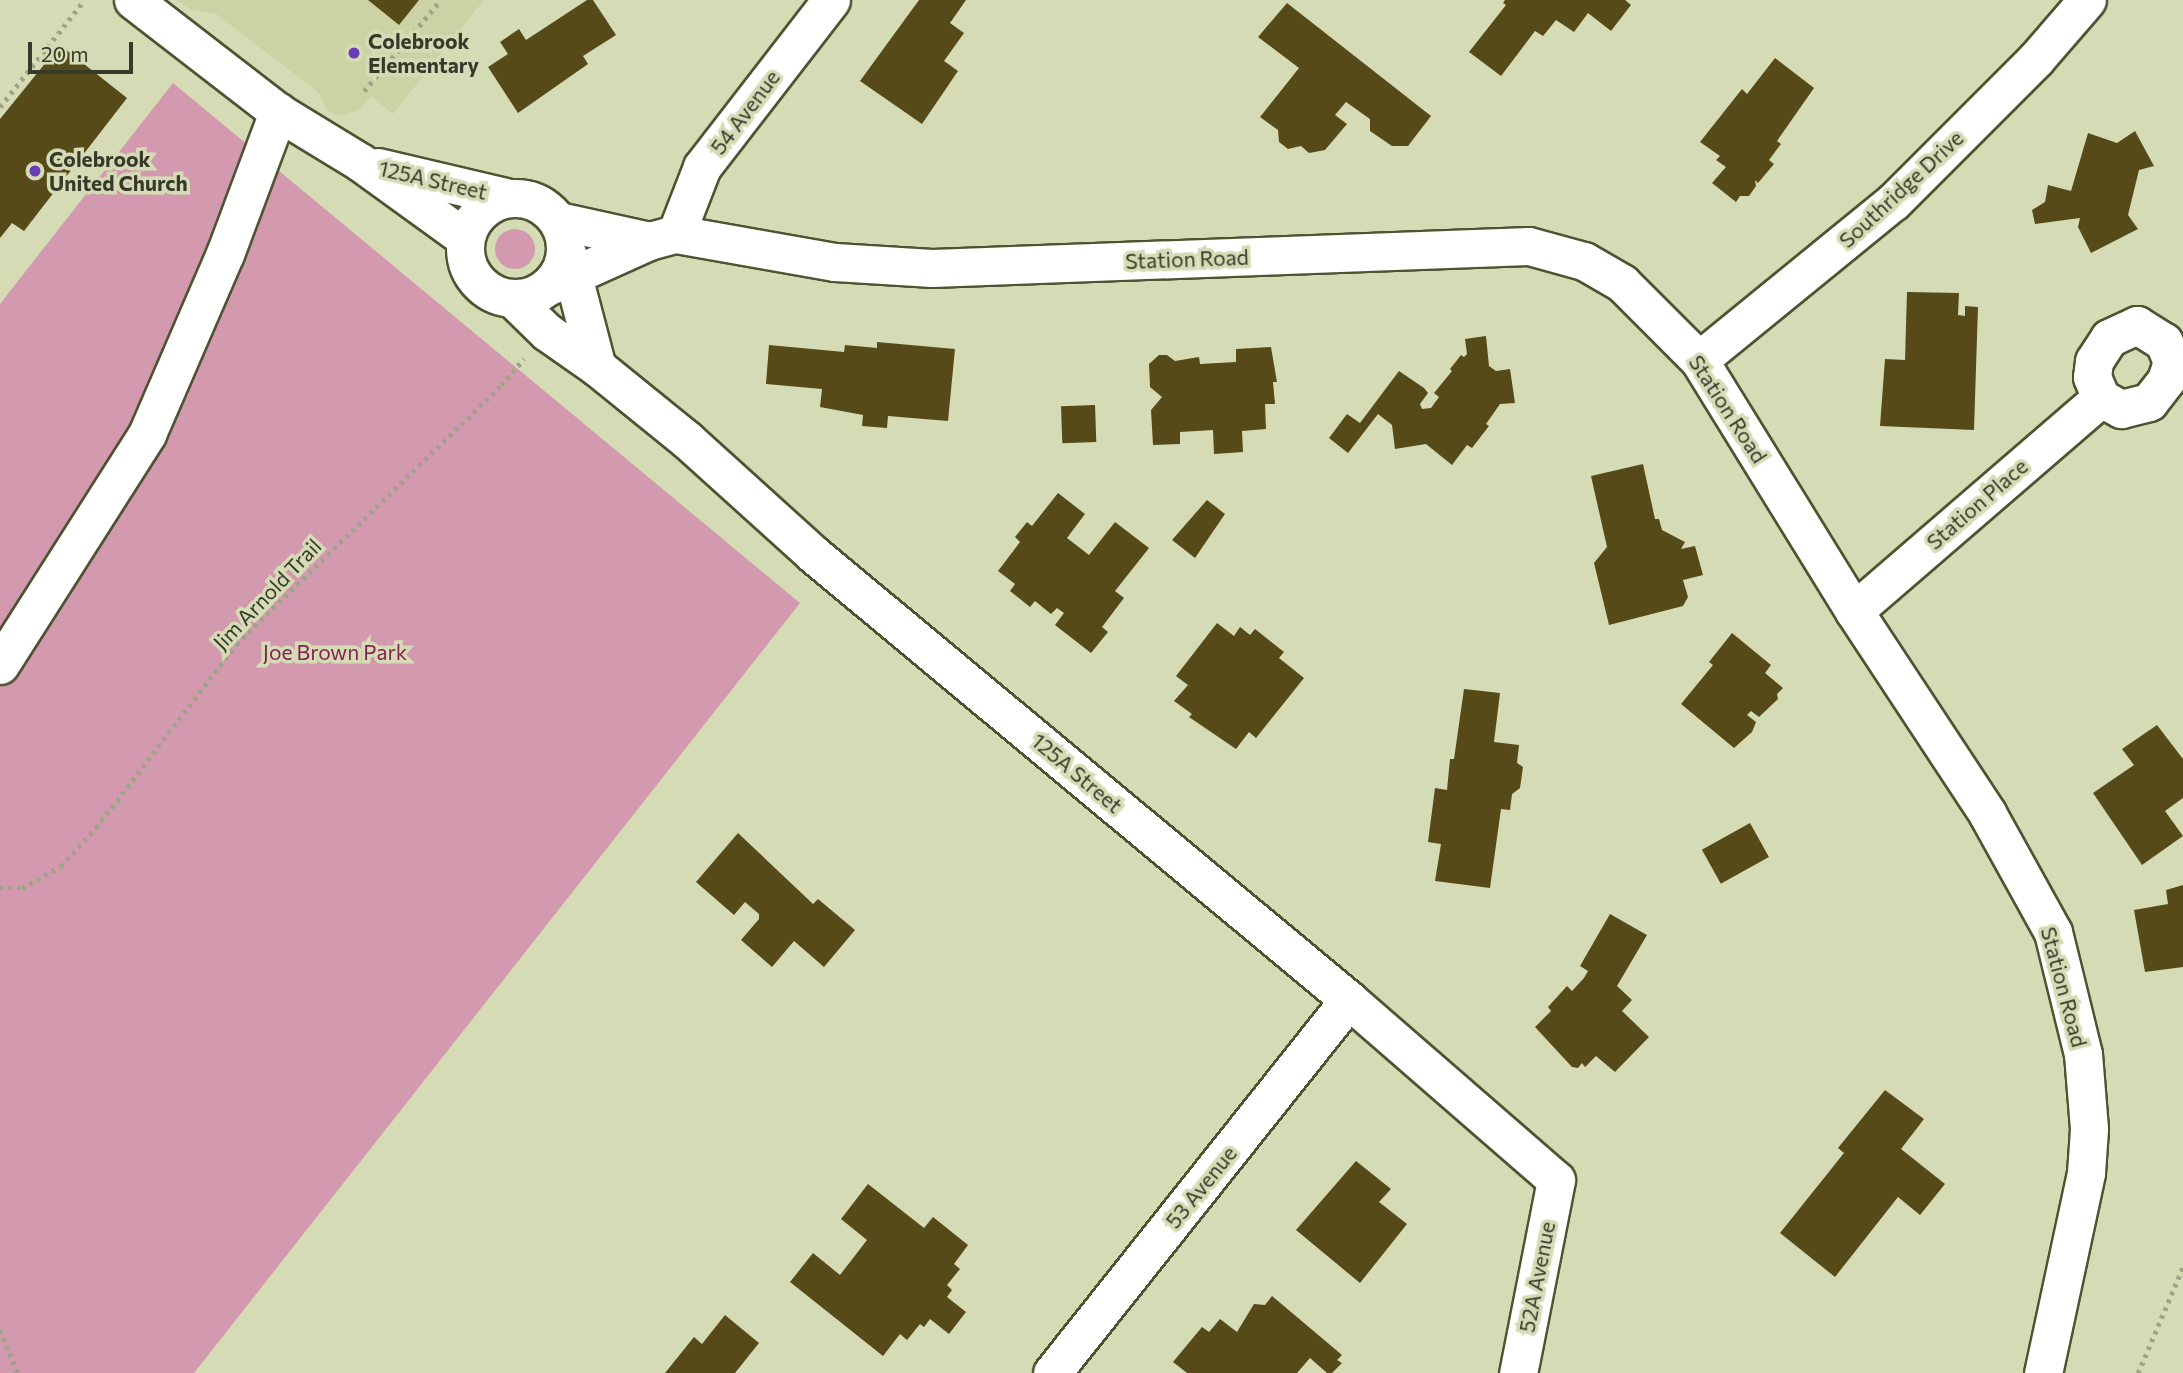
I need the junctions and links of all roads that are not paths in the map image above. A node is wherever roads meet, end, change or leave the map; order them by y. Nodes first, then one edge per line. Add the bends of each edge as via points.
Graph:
1 (133, 0) edge
2 (831, 0) edge
3 (2087, 0) edge
4 (278, 112) junction
5 (360, 162) junction
6 (506, 197) junction
7 (465, 238) junction
8 (663, 238) junction
9 (561, 257) junction
10 (512, 298) junction
11 (1699, 360) junction
12 (597, 367) junction
13 (2101, 398) dead end
14 (1854, 611) junction
15 (0, 665) edge
16 (1349, 1000) junction
17 (1556, 1180) joint
18 (1052, 1373) edge
19 (1518, 1373) edge
20 (2043, 1373) edge

1 - 4 street, 125A Street
2 - 8 street, 54 Avenue via 702,167
3 - 11 street, Southridge Drive via 2036,59 1894,202
4 - 5 street, 125A Street
4 - 15 street via 225,254 147,434
5 - 6 street, 125A Street
5 - 7 street, 125A Street
6 - 7 street via 480,212
6 - 9 street via 538,204
7 - 10 street via 467,265 474,279 498,296
8 - 9 street, Station Road
8 - 9 street
8 - 11 street, Station Road via 835,262 932,268 1528,246 1584,261 1622,283
9 - 10 street via 529,297
9 - 12 street
10 - 12 street, 125A Street via 547,332
11 - 14 street, Station Road
12 - 16 street, 125A Street via 687,440 813,554
13 - 14 street, Station Place
14 - 20 street, Station Road via 1987,813 2053,932 2083,1054 2089,1129 2086,1173
16 - 17 street, 125A Street
16 - 18 street, 53 Avenue
17 - 19 street, 52A Avenue

